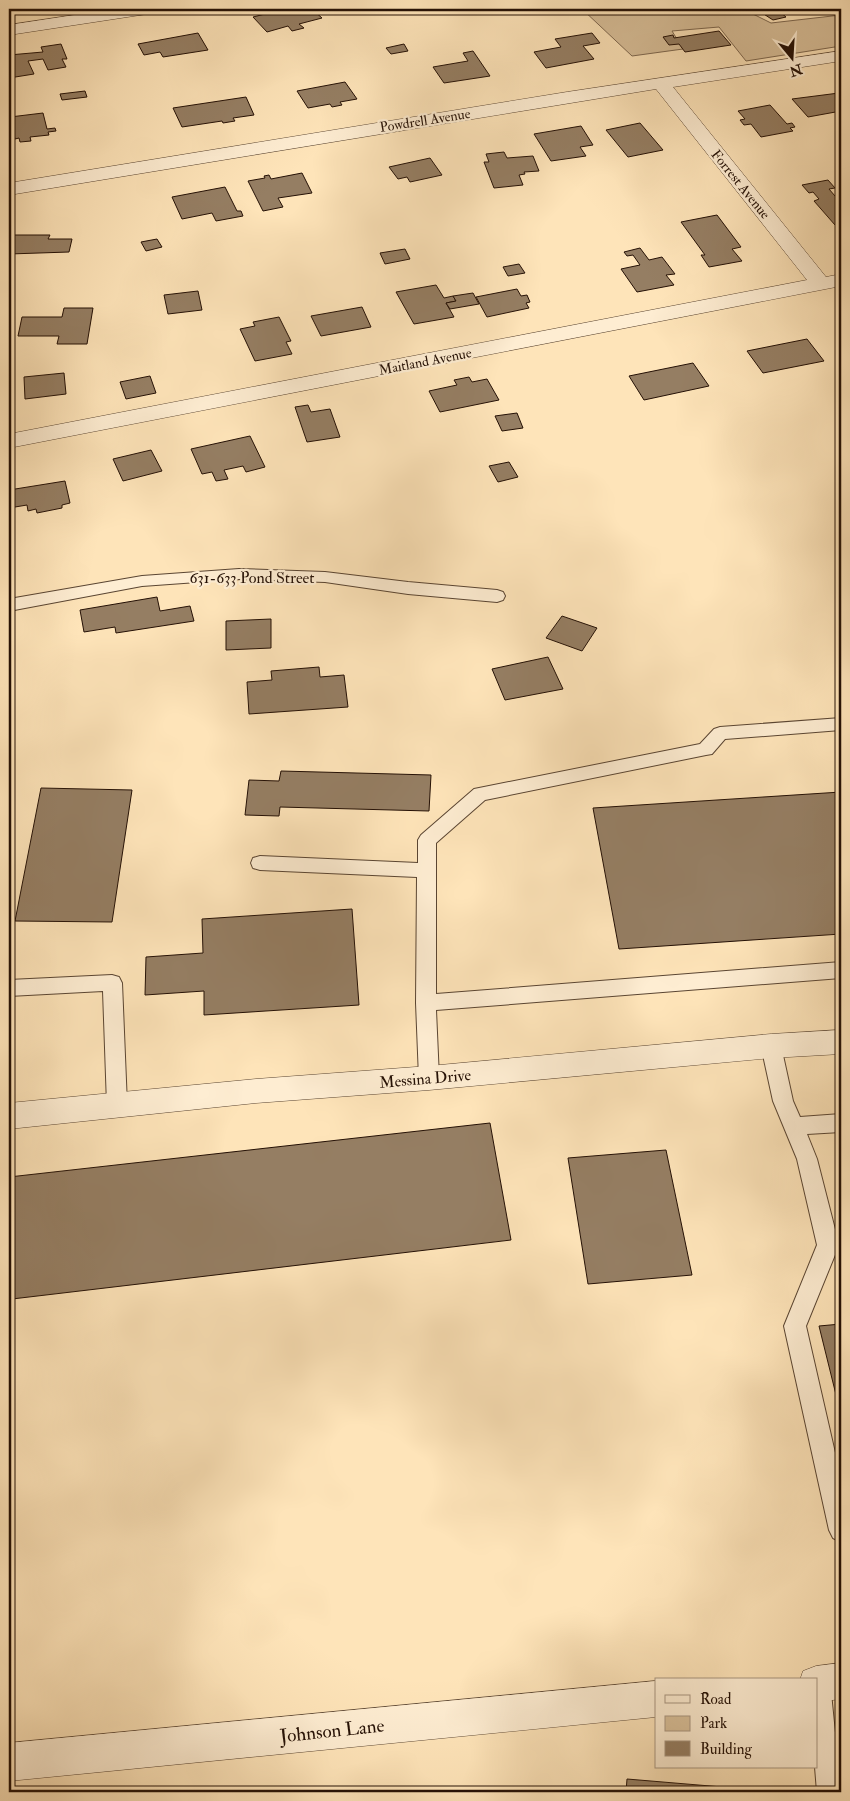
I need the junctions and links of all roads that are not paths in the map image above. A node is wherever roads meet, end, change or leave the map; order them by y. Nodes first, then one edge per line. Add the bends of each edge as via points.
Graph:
1 (147, 9) edge
2 (9, 30) edge
3 (841, 56) edge
4 (661, 84) junction
5 (9, 189) edge
6 (831, 282) edge
7 (9, 441) edge
8 (497, 596) dead end
9 (9, 605) edge
10 (841, 724) edge
11 (260, 863) dead end
12 (427, 870) junction
13 (841, 970) edge
14 (9, 988) edge
15 (426, 1003) junction
16 (841, 1042) edge
17 (771, 1046) junction
18 (429, 1078) junction
19 (117, 1105) junction
20 (9, 1116) edge
21 (841, 1122) edge
22 (794, 1126) junction
23 (841, 1530) edge
24 (825, 1683) edge
25 (655, 1699) edge
26 (9, 1762) edge
27 (830, 1792) edge

1 - 2 street
3 - 4 street, Powdrell Avenue
4 - 5 street, Powdrell Avenue
4 - 6 street, Forrest Avenue
6 - 7 street, Maitland Avenue
8 - 9 lane, 631-633 Pond Street via 325,577 231,574 142,581
10 - 12 lane via 720,733 706,749 480,794 427,840
11 - 12 lane
12 - 15 lane
13 - 15 lane
14 - 19 lane via 112,984
15 - 18 lane
16 - 17 street, Messina Drive
17 - 18 street, Messina Drive
17 - 22 lane via 783,1101
18 - 19 street, Messina Drive
19 - 20 street, Messina Drive
21 - 22 lane
22 - 23 lane via 807,1159 828,1245 795,1326
24 - 27 lane
25 - 26 street, Johnson Lane

